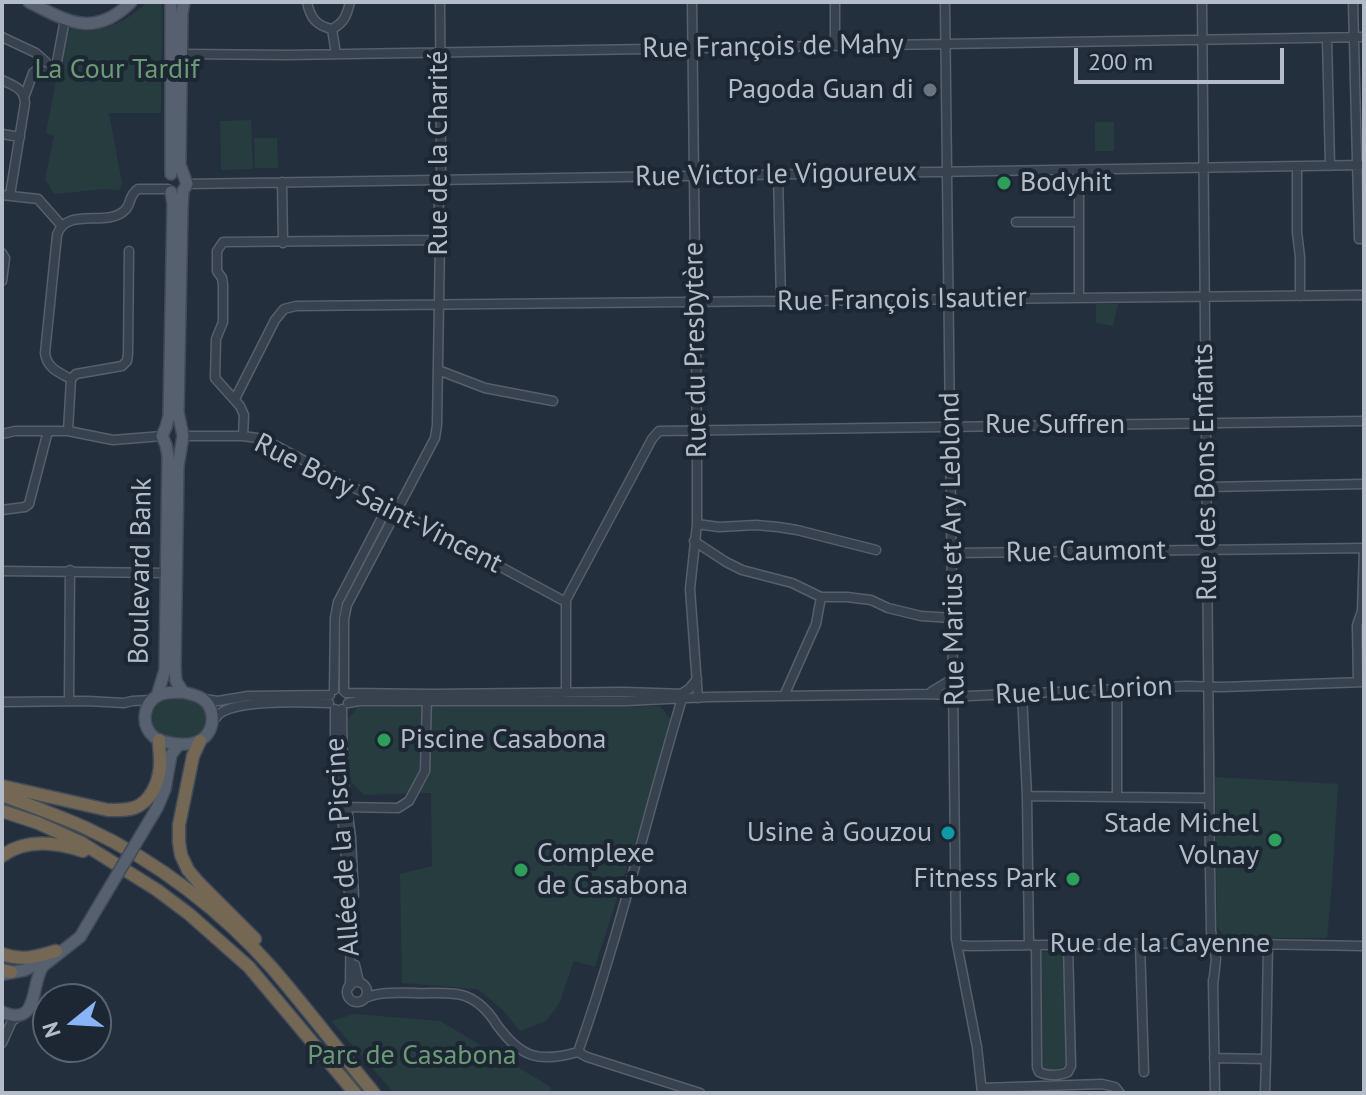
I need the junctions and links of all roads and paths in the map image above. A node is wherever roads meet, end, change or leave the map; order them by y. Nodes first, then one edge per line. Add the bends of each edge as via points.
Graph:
1 (29, 2) edge
2 (131, 2) edge
3 (171, 2) edge
4 (184, 2) edge
5 (307, 2) edge
6 (350, 2) edge
7 (440, 2) edge
8 (692, 2) edge
9 (835, 2) edge
10 (945, 2) edge
11 (1202, 2) edge
12 (1353, 2) edge
13 (65, 19) junction
14 (332, 29) junction
15 (2, 37) edge
16 (1354, 37) junction
17 (1364, 37) edge
18 (1327, 38) junction
19 (1203, 40) junction
20 (946, 44) junction
21 (835, 46) junction
22 (692, 48) junction
23 (440, 52) junction
24 (182, 54) junction
25 (336, 54) junction
26 (46, 62) dead end
27 (2, 80) edge
28 (25, 95) junction
29 (2, 134) edge
30 (20, 137) junction
31 (1360, 165) edge
32 (1330, 166) junction
33 (1297, 167) junction
34 (1204, 168) junction
35 (1079, 170) junction
36 (948, 172) junction
37 (778, 175) junction
38 (693, 176) junction
39 (439, 180) junction
40 (282, 182) junction
41 (177, 184) junction
42 (6, 195) edge
43 (1016, 222) dead end
44 (1079, 222) junction
45 (62, 226) junction
46 (1362, 239) edge
47 (440, 240) junction
48 (283, 243) junction
49 (129, 251) dead end
50 (2, 253) edge
51 (2, 281) edge
52 (1364, 295) edge
53 (1300, 296) junction
54 (1206, 297) junction
55 (1079, 298) junction
56 (949, 299) junction
57 (781, 302) junction
58 (439, 303) junction
59 (696, 303) junction
60 (438, 370) junction
61 (71, 379) junction
62 (235, 399) junction
63 (553, 401) dead end
64 (1364, 421) edge
65 (1207, 424) junction
66 (951, 426) junction
67 (697, 430) junction
68 (48, 431) junction
69 (68, 431) junction
70 (2, 434) edge
71 (165, 436) junction
72 (182, 436) junction
73 (243, 436) junction
74 (1364, 484) edge
75 (1207, 487) junction
76 (392, 508) junction
77 (2, 510) edge
78 (697, 524) junction
79 (694, 541) junction
80 (1364, 548) edge
81 (876, 550) dead end
82 (1208, 551) junction
83 (953, 553) junction
84 (70, 570) junction
85 (2, 571) edge
86 (166, 573) junction
87 (821, 597) junction
88 (566, 600) junction
89 (1363, 611) edge
90 (953, 618) junction
91 (954, 678) junction
92 (697, 679) junction
93 (1361, 682) edge
94 (1209, 687) junction
95 (1117, 689) junction
96 (183, 692) junction
97 (564, 693) junction
98 (927, 694) junction
99 (1022, 694) junction
100 (682, 696) junction
101 (698, 696) junction
102 (784, 696) junction
103 (954, 696) junction
104 (155, 698) junction
105 (202, 698) junction
106 (427, 698) junction
107 (339, 699) junction
108 (556, 699) junction
109 (69, 701) junction
110 (2, 702) edge
111 (124, 703) junction
112 (145, 715) junction
113 (211, 725) junction
114 (159, 740) junction
115 (200, 741) junction
116 (179, 744) junction
117 (168, 772) junction
118 (2, 786) edge
119 (2, 795) edge
120 (1027, 796) junction
121 (1117, 796) junction
122 (1209, 798) junction
123 (340, 799) junction
124 (347, 808) junction
125 (2, 811) edge
126 (2, 856) edge
127 (124, 868) junction
128 (94, 913) junction
129 (1213, 943) junction
130 (1140, 944) junction
131 (1268, 944) junction
132 (957, 945) junction
133 (1032, 945) junction
134 (1068, 945) junction
135 (1364, 946) edge
136 (56, 951) junction
137 (2, 954) edge
138 (8, 972) edge
139 (36, 983) edge
140 (32, 984) edge
141 (360, 989) junction
142 (32, 1005) edge
143 (2, 1012) edge
144 (20, 1015) junction
145 (2, 1043) edge
146 (578, 1052) junction
147 (1214, 1058) junction
148 (1266, 1059) junction
149 (349, 1062) junction
150 (1144, 1072) dead end
151 (982, 1090) edge
152 (355, 1093) edge
153 (374, 1093) edge
154 (700, 1093) edge
155 (1120, 1093) edge
156 (1215, 1093) edge
157 (1265, 1093) edge

1 - 13 main road
2 - 13 main road via 102,22
3 - 41 main road, Boulevard Bank
4 - 24 main road, Boulevard Bank
5 - 14 street via 317,24
6 - 14 street via 343,22
7 - 23 street, Rue de la Charité
8 - 22 street, Rue du Presbytère
9 - 21 street
10 - 20 street, Rue Marius et Ary Leblond
11 - 19 street, Rue des Bons Enfants
12 - 16 street
13 - 28 street via 56,67 33,73
14 - 25 street
15 - 26 street
16 - 17 street, Rue François de Mahy
16 - 18 street, Rue François de Mahy
16 - 31 street
18 - 19 street, Rue François de Mahy
18 - 32 street
19 - 20 street, Rue François de Mahy
19 - 34 street, Rue des Bons Enfants
20 - 21 street, Rue François de Mahy
20 - 36 street, Rue Marius et Ary Leblond
21 - 22 street, Rue François de Mahy
22 - 23 street, Rue François de Mahy
22 - 38 street, Rue du Presbytère
23 - 25 street, Rue François de Mahy
23 - 39 street, Rue de la Charité
24 - 25 street, Rue François de Mahy
24 - 41 main road, Boulevard Bank
27 - 28 street
28 - 30 street
29 - 30 street
30 - 42 street
31 - 32 street, Rue Victor le Vigoureux
31 - 46 street
32 - 33 street, Rue Victor le Vigoureux
33 - 34 street, Rue Victor le Vigoureux
33 - 53 street
34 - 35 street, Rue Victor le Vigoureux
34 - 54 street, Rue des Bons Enfants
35 - 36 street, Rue Victor le Vigoureux
35 - 44 street
36 - 37 street, Rue Victor le Vigoureux
36 - 56 street, Rue Marius et Ary Leblond
37 - 38 street, Rue Victor le Vigoureux
37 - 57 street
38 - 39 street, Rue Victor le Vigoureux
38 - 59 street, Rue du Presbytère
39 - 40 street, Rue Victor le Vigoureux
39 - 47 street, Rue de la Charité
40 - 41 street, Rue Victor le Vigoureux
40 - 48 street
41 - 45 street, Rue Victor le Vigoureux via 138,189 124,211
41 - 71 main road, Boulevard Bank
41 - 72 main road, Boulevard Bank via 182,207
42 - 45 street via 38,199
43 - 44 street
44 - 55 street
45 - 61 street via 45,353 51,367
47 - 48 street
47 - 58 street, Rue de la Charité
48 - 62 street via 223,242 217,251 223,322 216,339 215,378
49 - 61 street via 127,361
50 - 51 street
52 - 53 street, Rue François Isautier
53 - 54 street, Rue François Isautier
54 - 55 street, Rue François Isautier
54 - 65 street, Rue des Bons Enfants
55 - 56 street, Rue François Isautier
56 - 57 street, Rue François Isautier
56 - 66 street, Rue Marius et Ary Leblond
57 - 59 street, Rue François Isautier
58 - 59 street, Rue François Isautier
58 - 60 street, Rue de la Charité
58 - 62 street, Rue François Isautier via 284,309
59 - 67 street, Rue du Presbytère
60 - 63 street via 485,388
60 - 76 street, Rue de la Charité via 435,438
61 - 69 street
62 - 73 street via 244,415
64 - 65 street, Rue Suffren
65 - 66 street, Rue Suffren
65 - 75 street, Rue des Bons Enfants
66 - 67 street, Rue Suffren
66 - 83 street, Rue Marius et Ary Leblond
67 - 78 street, Rue du Presbytère
67 - 88 street, Rue Suffren via 659,431 652,439
68 - 69 street
68 - 70 street
68 - 77 street via 29,504
69 - 71 street via 113,440
71 - 72 main road via 176,426
71 - 72 main road via 172,447
71 - 86 main road, Boulevard Bank
72 - 73 street, Rue Bory Saint-Vincent
72 - 96 main road, Boulevard Bank via 175,668
73 - 76 street, Rue Bory Saint-Vincent via 264,439
74 - 75 street
75 - 82 street, Rue des Bons Enfants
76 - 88 street, Rue Bory Saint-Vincent
76 - 107 street, Rue de la Charité via 347,605
78 - 79 street, Rue du Presbytère
78 - 81 street via 797,530
79 - 87 street via 742,570
79 - 92 street, Rue du Presbytère via 690,589
80 - 82 street, Rue Caumont
80 - 89 street
82 - 83 street, Rue Caumont
82 - 94 street, Rue des Bons Enfants
83 - 90 street, Rue Marius et Ary Leblond
84 - 85 street
84 - 86 street
84 - 109 street
86 - 104 main road, Boulevard Bank via 165,670
87 - 90 street via 871,600 921,616
87 - 102 street via 816,624
88 - 97 street
89 - 93 street via 1357,625
90 - 91 street, Rue Marius et Ary Leblond
91 - 98 street
91 - 103 street, Rue Marius et Ary Leblond
92 - 100 street
92 - 101 street, Rue du Presbytère
93 - 94 street, Rue Luc Lorion
94 - 95 street, Rue Luc Lorion
94 - 122 street, Rue des Bons Enfants
95 - 99 street, Rue Luc Lorion
95 - 121 street
96 - 104 main road
96 - 105 main road
97 - 100 street, Rue Luc Lorion
97 - 106 street, Rue Luc Lorion
97 - 108 street
98 - 102 street, Rue Luc Lorion
98 - 103 street, Rue Luc Lorion
99 - 103 street, Rue Luc Lorion
99 - 120 street
100 - 101 street, Rue Luc Lorion
100 - 108 street, Rue Luc Lorion
100 - 146 street
101 - 102 street, Rue Luc Lorion
103 - 132 street, Rue Marius et Ary Leblond
104 - 111 street
104 - 112 main road
105 - 107 street, Rue Luc Lorion
105 - 113 main road via 211,711
106 - 107 street, Rue Luc Lorion
106 - 108 street, Rue Luc Lorion
106 - 124 street via 425,771 409,801 403,806
107 - 113 street, Rue Luc Lorion via 246,705 227,709
107 - 123 street, Allée de la Piscine via 335,769
107 - 124 street, Allée de la Piscine
109 - 110 street
109 - 111 street
111 - 112 street
112 - 114 main road via 149,732
113 - 115 main road
114 - 116 main road
114 - 117 main road
114 - 118 highway via 156,785 139,806 108,810
115 - 116 main road
115 - 149 highway via 179,825 181,855 188,870 285,971
116 - 117 main road
117 - 128 main road, bridge via 157,808
119 - 149 highway via 89,829 185,888 272,968
120 - 121 street
120 - 133 street
121 - 122 street
122 - 129 street, Rue des Bons Enfants
123 - 124 street
123 - 141 street, Allée de la Piscine
124 - 141 street, Allée de la Piscine via 354,964
125 - 127 highway via 82,843
126 - 127 highway via 21,846 48,843
127 - 152 highway via 189,914 249,967
128 - 136 main road
128 - 139 main road via 80,937 43,966
129 - 130 street, Rue de la Cayenne
129 - 131 street, Rue de la Cayenne
129 - 147 street, Rue des Bons Enfants
130 - 134 street, Rue de la Cayenne
130 - 150 street
131 - 135 street, Rue de la Cayenne
131 - 148 street
132 - 133 street, Rue de la Cayenne
132 - 151 street, Rue Marius et Ary Leblond
133 - 134 street, Rue de la Cayenne
133 - 134 street via 1037,1067 1045,1075 1063,1074 1071,1066
136 - 137 highway via 23,959
136 - 138 main road via 35,966
138 - 140 main road via 24,975
141 - 146 street via 464,996 483,1006 523,1052 544,1058
142 - 144 main road
143 - 144 main road
144 - 145 street
146 - 154 street
147 - 148 street
147 - 156 street, Rue des Bons Enfants
148 - 157 street
149 - 153 highway
151 - 155 street via 1109,1084

